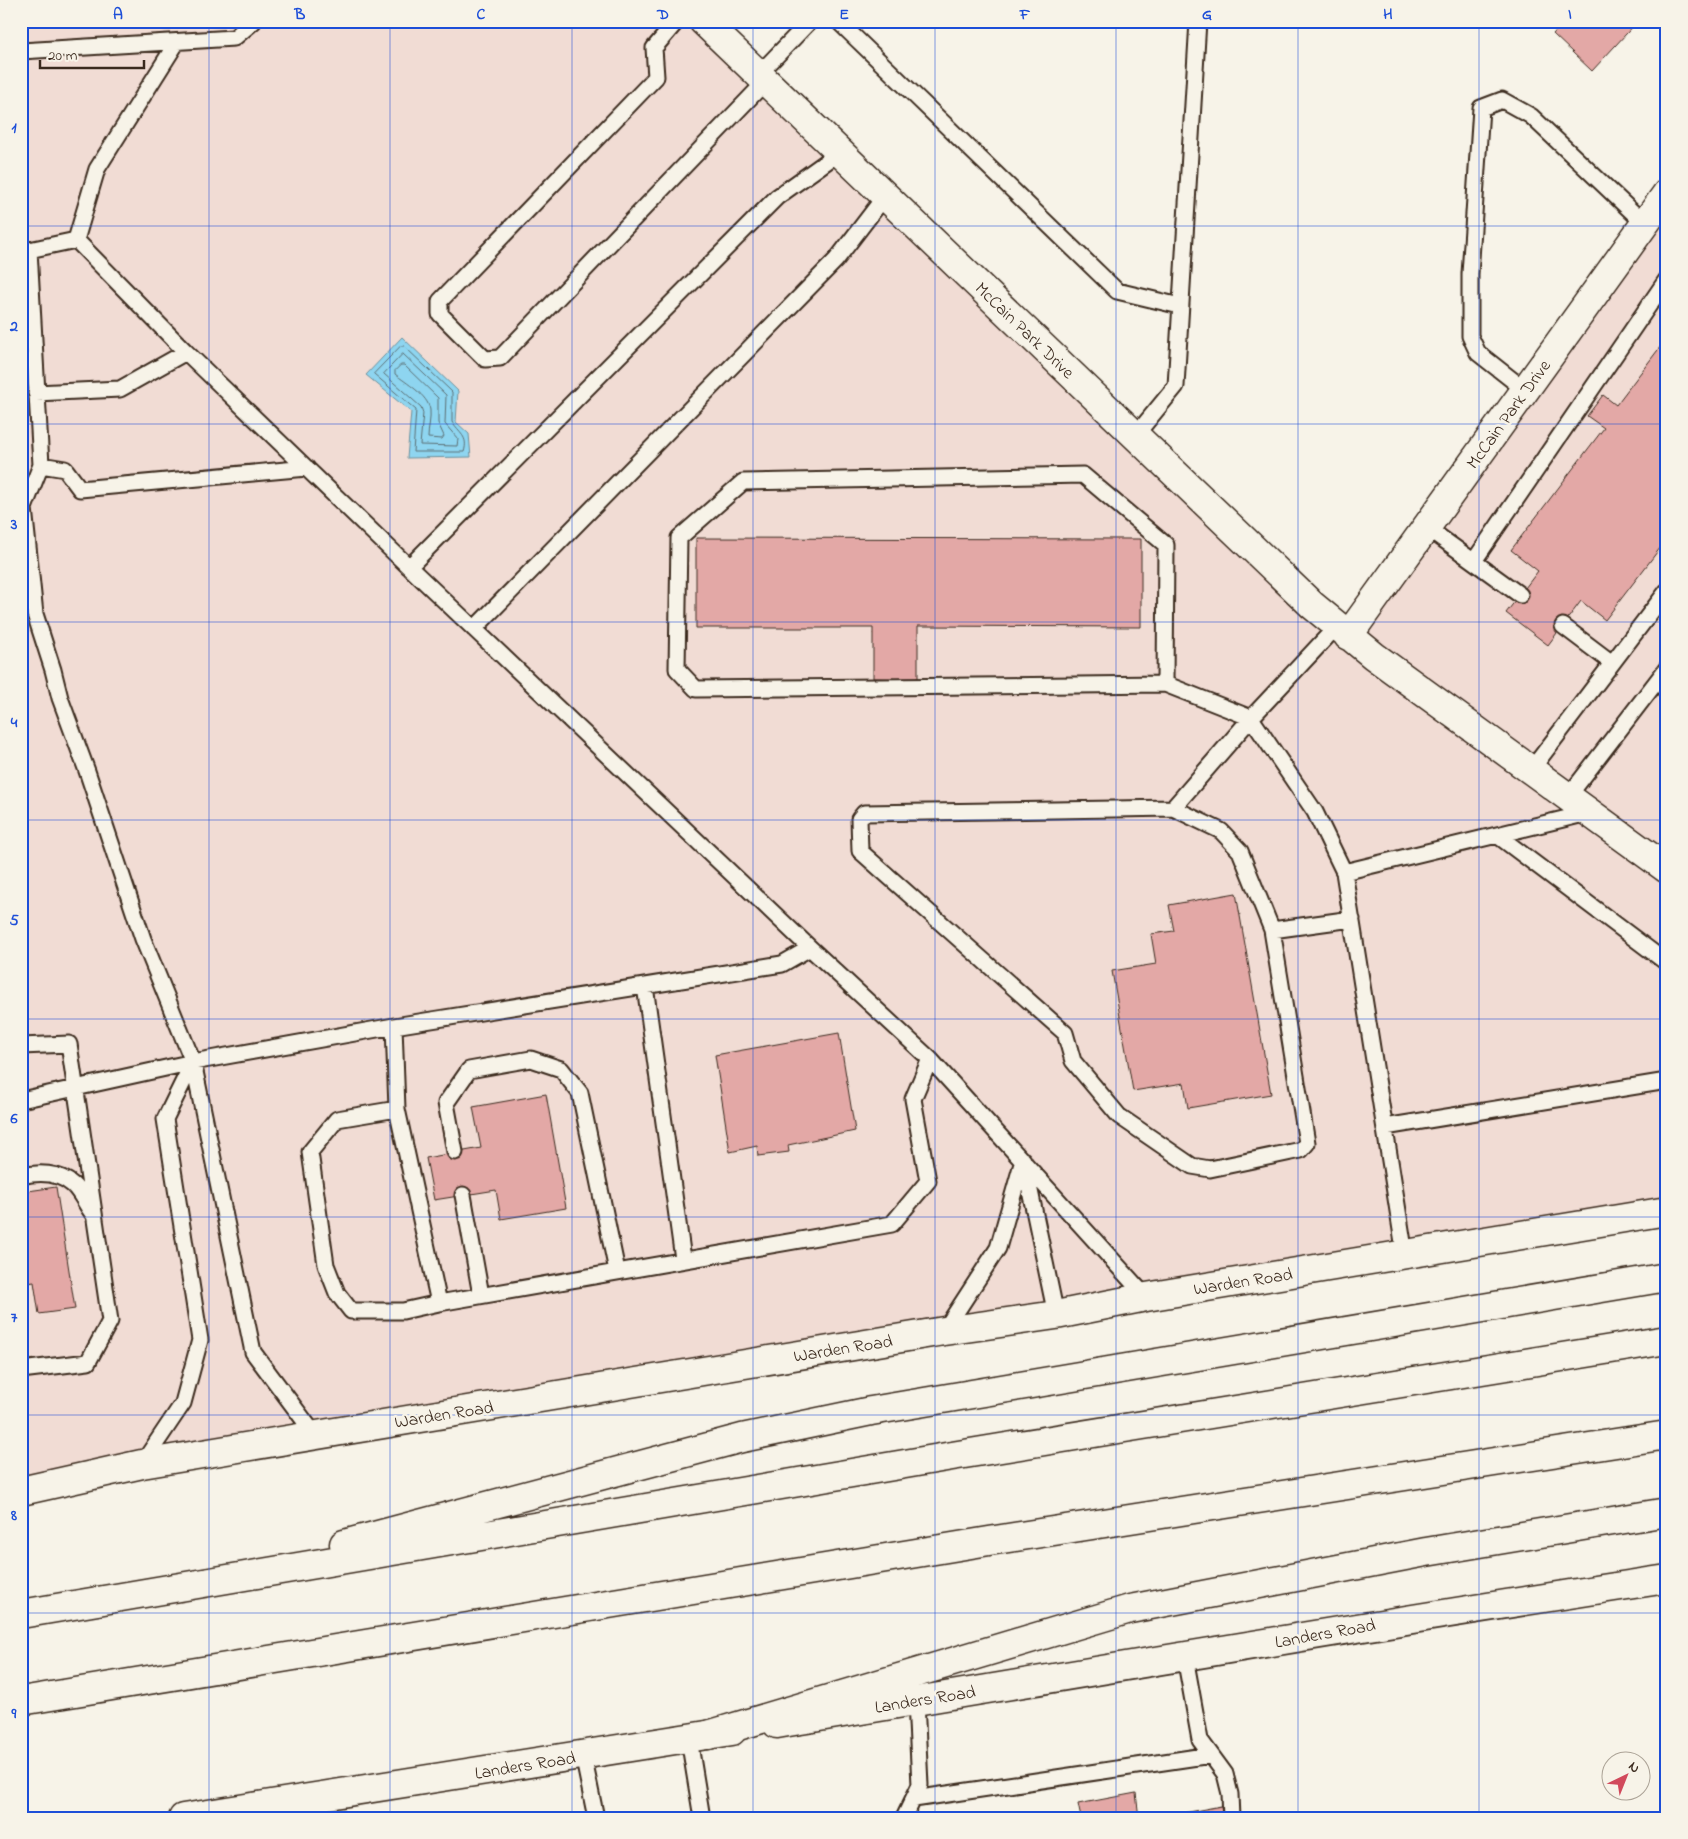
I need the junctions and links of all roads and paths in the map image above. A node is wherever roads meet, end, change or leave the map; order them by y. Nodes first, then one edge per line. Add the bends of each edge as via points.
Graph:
1 (254, 21) edge
2 (677, 21) edge
3 (703, 21) edge
4 (810, 21) edge
5 (838, 21) edge
6 (1198, 21) edge
7 (177, 42) junction
8 (21, 50) edge
9 (762, 77) junction
10 (840, 152) junction
11 (1667, 193) edge
12 (885, 196) junction
13 (1645, 224) junction
14 (76, 240) junction
15 (1667, 278) edge
16 (1180, 306) junction
17 (186, 352) junction
18 (1525, 390) junction
19 (36, 393) junction
20 (1135, 436) junction
21 (41, 466) junction
22 (307, 468) junction
23 (23, 508) edge
24 (1426, 527) junction
25 (1474, 561) junction
26 (409, 567) junction
27 (1667, 590) edge
28 (1520, 595) dead end
29 (1563, 626) dead end
30 (474, 630) junction
31 (1343, 631) junction
32 (1612, 663) junction
33 (1667, 668) edge
34 (1165, 684) junction
35 (1251, 718) junction
36 (1530, 770) junction
37 (1577, 805) junction
38 (1173, 808) junction
39 (1497, 835) junction
40 (1667, 869) edge
41 (1344, 872) junction
42 (1352, 919) junction
43 (1272, 930) junction
44 (810, 948) junction
45 (1667, 963) edge
46 (645, 986) junction
47 (394, 1026) junction
48 (21, 1046) edge
49 (930, 1059) junction
50 (193, 1062) junction
51 (1667, 1081) edge
52 (76, 1088) junction
53 (21, 1100) edge
54 (398, 1109) junction
55 (1385, 1127) junction
56 (455, 1152) dead end
57 (1023, 1160) junction
58 (21, 1176) edge
59 (463, 1195) dead end
60 (1667, 1211) edge
61 (95, 1217) junction
62 (1405, 1254) junction
63 (683, 1259) junction
64 (617, 1271) junction
65 (1667, 1277) edge
66 (481, 1295) junction
67 (1146, 1297) junction
68 (439, 1303) junction
69 (1056, 1315) junction
70 (944, 1331) junction
71 (1667, 1340) edge
72 (21, 1370) edge
73 (1667, 1435) edge
74 (315, 1436) junction
75 (142, 1464) junction
76 (21, 1491) edge
77 (1667, 1512) edge
78 (1667, 1579) edge
79 (174, 1589) junction
80 (21, 1614) edge
81 (1184, 1656) junction
82 (21, 1701) edge
83 (916, 1701) junction
84 (698, 1737) junction
85 (583, 1755) junction
86 (1211, 1755) junction
87 (914, 1799) junction
88 (183, 1818) edge
89 (596, 1818) edge
90 (702, 1818) edge
91 (904, 1818) edge
92 (1231, 1818) edge

1 - 7 lane via 234,38
2 - 9 lane via 654,48 656,78 440,301 440,314 485,360 500,358
3 - 9 main road, McCain Park Drive
4 - 9 lane
5 - 16 lane via 1117,292
6 - 16 lane
7 - 8 lane
7 - 14 lane via 97,169
9 - 10 main road, McCain Park Drive
10 - 12 main road, McCain Park Drive
10 - 26 lane via 777,197
11 - 13 main road, McCain Park Drive
12 - 20 main road, McCain Park Drive
12 - 30 lane via 836,260
13 - 18 main road, McCain Park Drive
13 - 18 lane via 1531,116 1502,100 1481,108 1470,274 1470,336 1478,353
14 - 17 lane
14 - 19 lane via 29,250
15 - 25 lane
16 - 20 lane via 1176,386
17 - 19 lane via 120,389
17 - 22 lane
18 - 24 main road, McCain Park Drive
19 - 21 lane
20 - 31 main road, McCain Park Drive
21 - 22 lane via 65,469 80,489
21 - 23 lane
22 - 26 lane
23 - 50 lane via 35,614 60,698 143,940
24 - 25 lane
24 - 31 main road, McCain Park Drive
25 - 28 lane
26 - 30 lane
27 - 32 lane
29 - 32 lane
30 - 44 lane
31 - 35 lane
31 - 36 main road, McCain Park Drive
32 - 36 lane
33 - 37 lane
34 - 34 lane via 696,689 677,669 679,538 743,482 1083,474 1166,545
34 - 35 lane
35 - 38 lane
35 - 41 lane via 1316,812
36 - 37 main road, McCain Park Drive
37 - 39 lane
37 - 40 main road, McCain Park Drive
38 - 43 lane via 1221,831 1240,851
38 - 43 lane via 864,813 859,819 860,851 1065,1033 1073,1061 1119,1116 1192,1166 1210,1169 1302,1150 1307,1143
39 - 41 lane
39 - 45 lane
41 - 42 lane
42 - 43 lane
42 - 55 lane
44 - 46 lane via 782,964
44 - 49 lane
46 - 47 lane
46 - 63 lane
47 - 50 lane
47 - 54 lane
48 - 52 lane via 69,1044
49 - 57 lane
49 - 63 lane via 913,1099 928,1181 892,1224
50 - 52 lane
50 - 74 lane via 253,1352
50 - 75 lane via 165,1119 200,1340 183,1403
51 - 55 lane
52 - 53 lane
52 - 61 lane
54 - 68 lane
54 - 68 lane via 337,1119 310,1152 326,1265 337,1293 351,1311 403,1312
55 - 62 lane
56 - 64 lane via 446,1103 469,1070 531,1059 561,1069 580,1093
57 - 67 lane
57 - 69 lane
57 - 70 lane via 998,1248
58 - 61 lane via 36,1172 55,1175 73,1184
59 - 66 lane
60 - 62 main road, Warden Road
61 - 72 lane via 110,1321 88,1362
62 - 67 main road, Warden Road
63 - 64 lane
64 - 66 lane
65 - 79 main road via 862,1412 742,1438
66 - 68 lane
67 - 69 main road, Warden Road
69 - 70 main road, Warden Road
70 - 74 main road, Warden Road
71 - 79 main road via 958,1455
73 - 82 main road via 988,1541
74 - 75 main road, Warden Road
75 - 76 main road, Warden Road
77 - 84 main road via 1426,1552 1130,1609
78 - 81 main road, Landers Road
79 - 80 main road
81 - 83 main road, Landers Road
81 - 86 lane via 1200,1740
83 - 84 main road, Landers Road
83 - 87 lane via 920,1785
84 - 85 main road, Landers Road
84 - 90 lane
85 - 88 main road, Landers Road
85 - 89 lane
86 - 87 lane
86 - 92 lane via 1225,1774
87 - 91 lane

